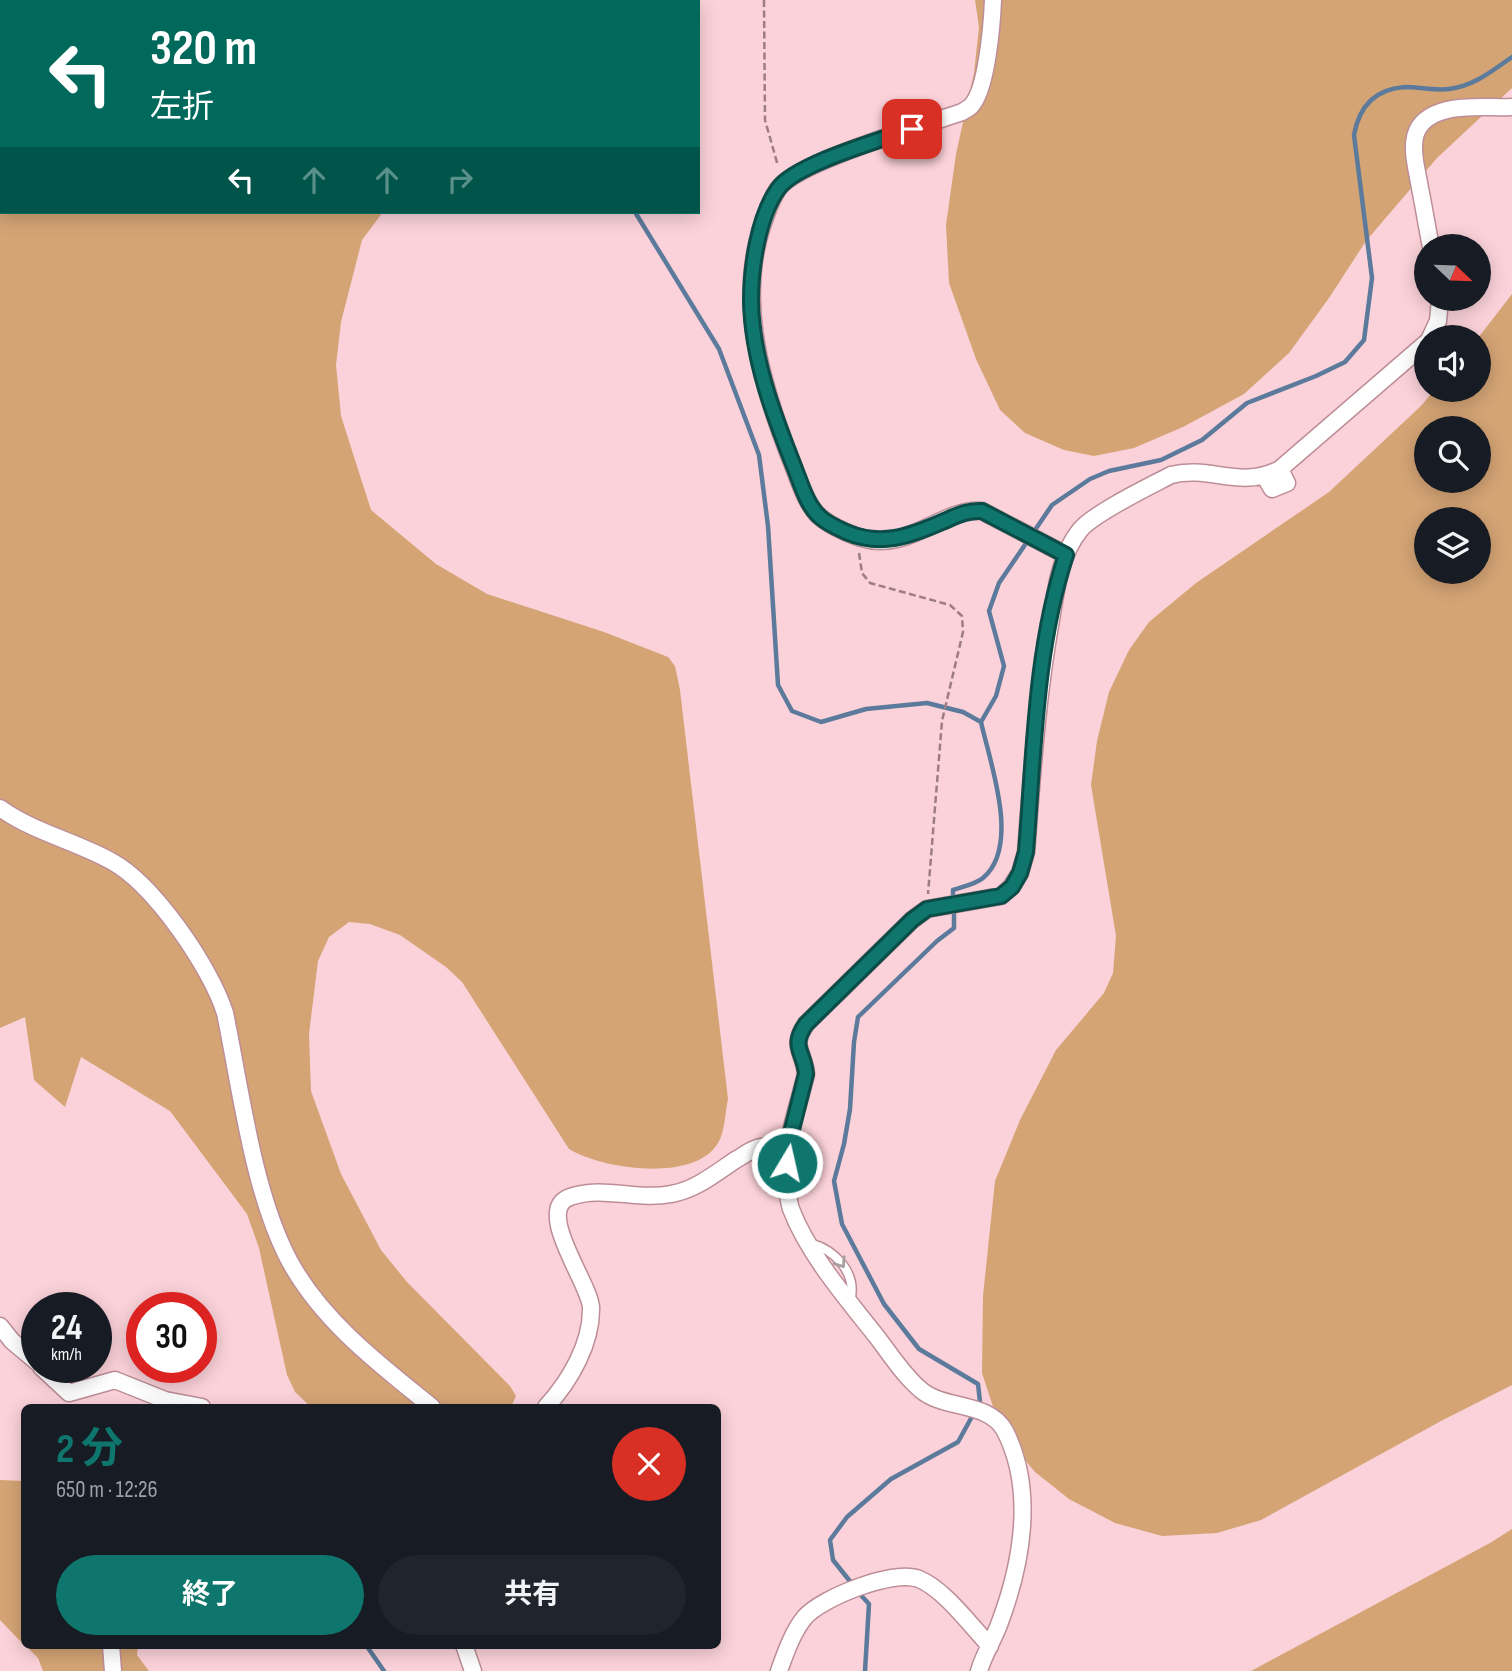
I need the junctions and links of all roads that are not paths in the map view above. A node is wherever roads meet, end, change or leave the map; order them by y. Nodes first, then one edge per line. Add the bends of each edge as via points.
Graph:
1 (993, 0) edge
2 (1512, 107) edge
3 (1428, 234) edge
4 (1414, 353) edge
5 (1066, 555) junction
6 (0, 808) edge
7 (787, 1149) junction
8 (0, 1326) edge
9 (21, 1349) edge
10 (54, 1383) edge
11 (67, 1400) edge
12 (188, 1404) edge
13 (428, 1404) edge
14 (548, 1404) edge
15 (990, 1646) junction
16 (111, 1649) edge
17 (465, 1649) edge
18 (113, 1671) edge
19 (472, 1671) edge
20 (779, 1671) edge
21 (979, 1671) edge

1 - 5 street via 984,72 971,106 815,164 778,189 753,263 754,339 780,432 818,515 857,536 886,541 911,536 969,510 982,511
2 - 3 street via 1449,109 1419,126 1413,157
4 - 5 street via 1280,469 1287,483 1272,489 1265,477 1171,475 1094,518 1081,529
5 - 7 street via 1043,661 1026,852 1020,873 1001,896 927,909 806,1024 797,1044 806,1074
6 - 13 street via 113,862 138,881 189,946 218,990 256,1167 290,1262 318,1302 370,1358
7 - 14 street via 758,1147 701,1183 673,1194 581,1193 566,1198 558,1207 557,1224 586,1286 590,1327 569,1375
7 - 15 street via 790,1207 807,1242 891,1356 922,1391 984,1412 1004,1429 1017,1463 1021,1536 1013,1579
8 - 9 street
10 - 11 street
11 - 12 street via 115,1380
15 - 20 street via 937,1591 919,1579 904,1577 818,1605 803,1619
15 - 21 street
16 - 18 street
17 - 19 street

